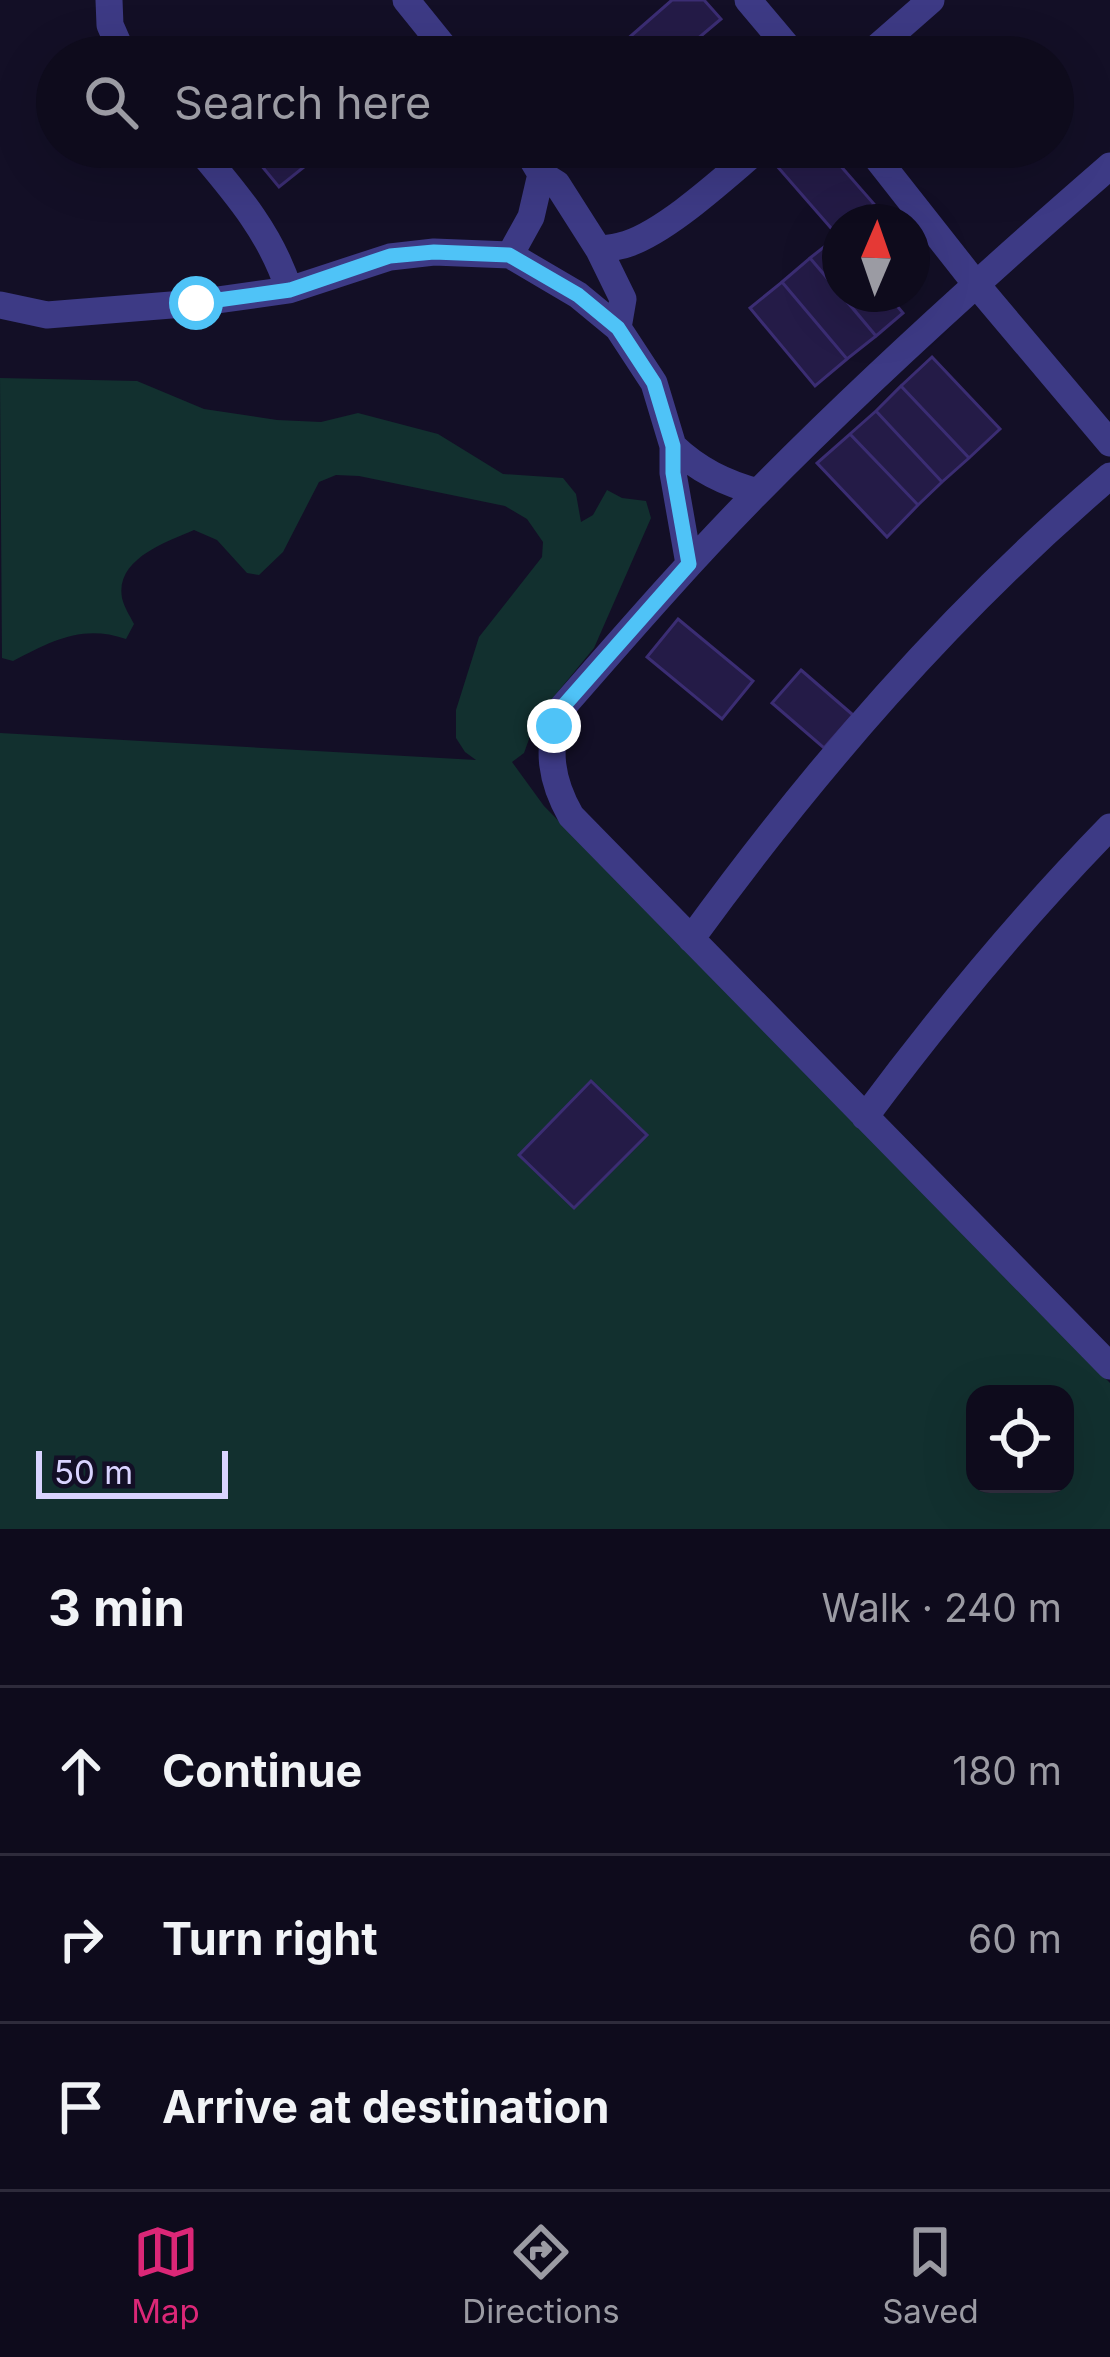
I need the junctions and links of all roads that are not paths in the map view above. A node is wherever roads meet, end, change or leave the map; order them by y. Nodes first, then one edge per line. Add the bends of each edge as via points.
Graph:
1 (109, 0) edge
2 (406, 0) edge
3 (748, 0) edge
4 (931, 0) edge
5 (115, 36) edge
6 (435, 36) edge
7 (778, 36) edge
8 (890, 36) edge
9 (1110, 166) edge
10 (214, 168) edge
11 (537, 168) edge
12 (736, 168) edge
13 (884, 168) edge
14 (541, 174) junction
15 (599, 250) junction
16 (509, 255) junction
17 (975, 284) junction
18 (290, 290) junction
19 (0, 305) edge
20 (618, 328) junction
21 (1110, 443) edge
22 (673, 446) junction
23 (1110, 476) edge
24 (758, 492) junction
25 (689, 564) junction
26 (1110, 827) edge
27 (691, 939) junction
28 (865, 1117) junction
29 (1110, 1366) edge

1 - 5 street
2 - 6 street
3 - 7 street
4 - 8 street
9 - 17 street
10 - 18 street via 262,228
11 - 14 street
12 - 15 street via 652,232
13 - 17 street
14 - 15 street via 557,184
14 - 16 street via 531,217
15 - 20 street via 623,299
16 - 18 street via 390,256
16 - 20 street
17 - 21 street
17 - 24 street
18 - 19 street via 47,315
20 - 22 street via 654,383
22 - 24 street via 721,480
22 - 25 street
23 - 27 street via 892,688
24 - 25 street
25 - 27 street via 560,710 550,759 571,816
26 - 28 street via 970,982
27 - 28 street
28 - 29 street

